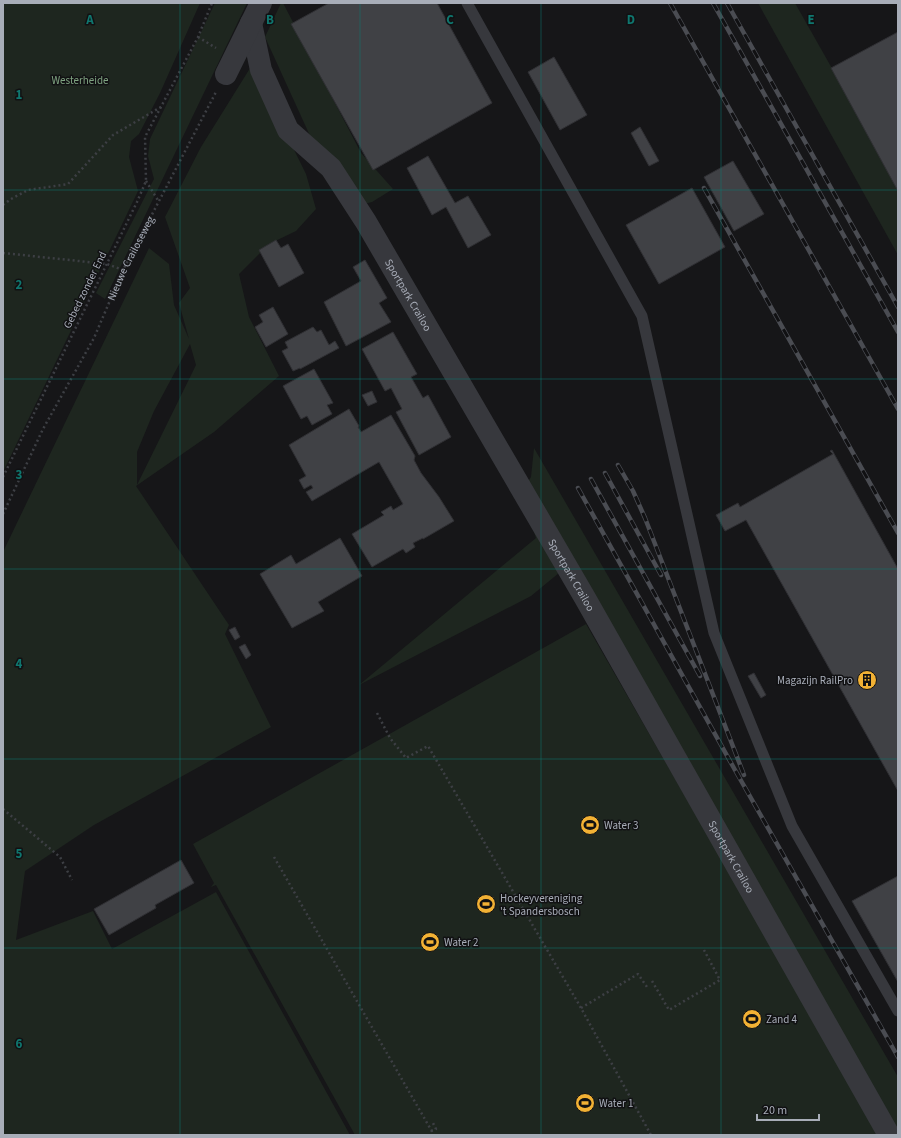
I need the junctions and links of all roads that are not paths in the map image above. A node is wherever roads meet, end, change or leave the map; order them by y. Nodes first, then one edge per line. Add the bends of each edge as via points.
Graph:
1 (261, 3) edge
2 (467, 3) edge
3 (251, 23) junction
4 (226, 74) road end
5 (898, 1011) edge
6 (889, 1135) edge

1 - 3 street
2 - 5 lane via 642,316 714,633 792,826
3 - 4 street
3 - 6 street, Sportpark Crailoo via 261,70 288,130 331,168 366,222 581,591

